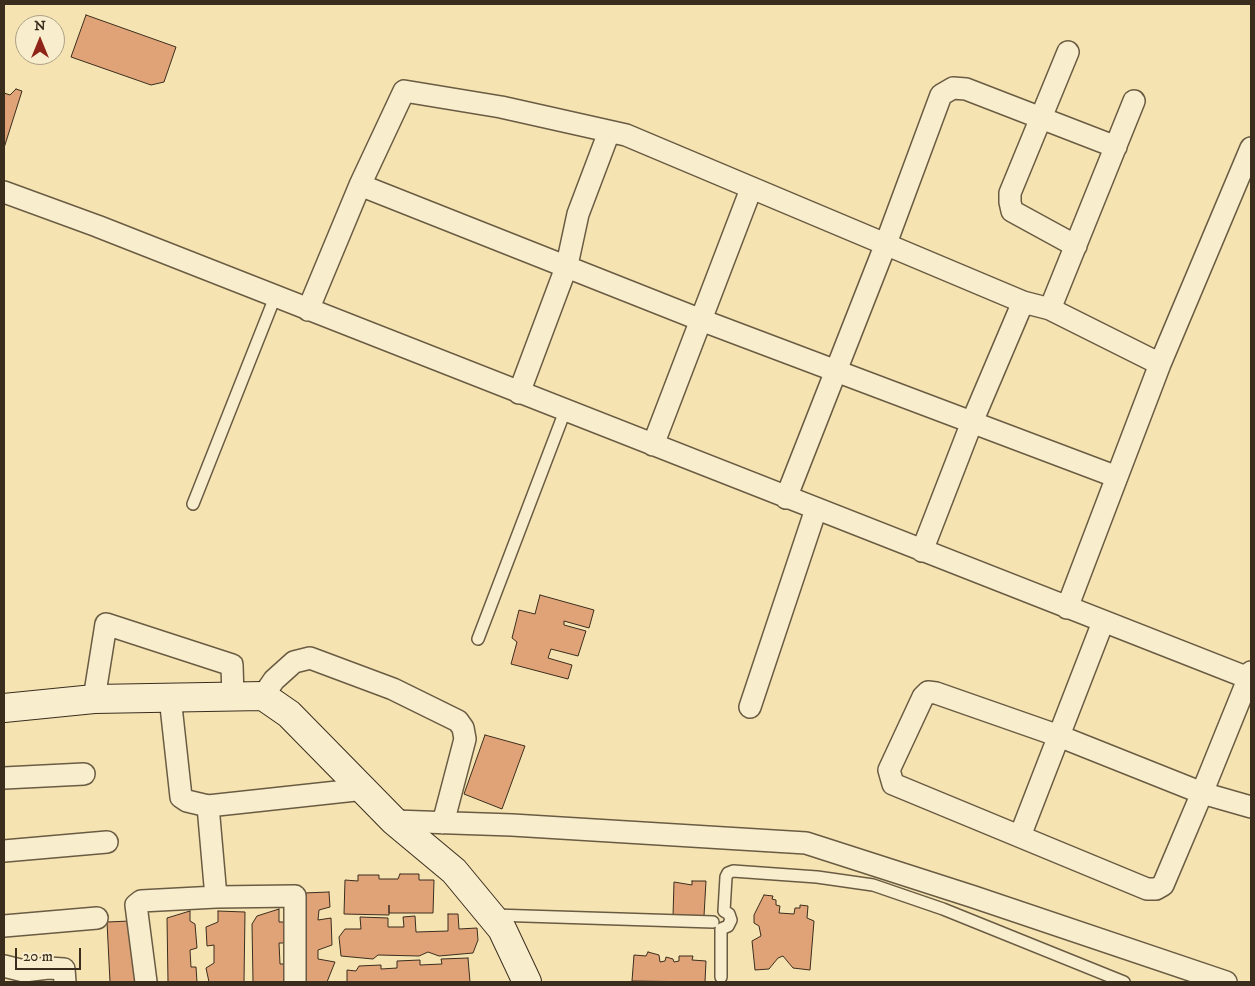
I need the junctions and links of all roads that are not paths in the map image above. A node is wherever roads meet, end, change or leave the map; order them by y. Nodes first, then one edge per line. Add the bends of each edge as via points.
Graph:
1 (1068, 52) dead end
2 (1134, 101) dead end
3 (1040, 119) junction
4 (609, 132) junction
5 (1116, 147) junction
6 (1251, 148) edge
7 (360, 185) junction
8 (751, 189) junction
9 (4, 192) edge
10 (885, 246) junction
11 (1076, 246) junction
12 (567, 265) junction
13 (275, 297) junction
14 (1023, 302) junction
15 (1050, 309) junction
16 (308, 310) junction
17 (701, 320) junction
18 (1160, 364) junction
19 (834, 371) junction
20 (519, 392) junction
21 (565, 411) junction
22 (972, 422) junction
23 (654, 446) junction
24 (1117, 477) junction
25 (786, 498) junction
26 (193, 504) dead end
27 (816, 509) junction
28 (922, 551) junction
29 (1067, 608) junction
30 (1103, 622) junction
31 (478, 639) dead end
32 (1250, 677) edge
33 (263, 696) junction
34 (170, 697) junction
35 (233, 697) junction
36 (94, 699) junction
37 (750, 707) dead end
38 (4, 708) edge
39 (1059, 736) junction
40 (84, 774) dead end
41 (4, 778) edge
42 (365, 789) junction
43 (1202, 793) junction
44 (208, 806) junction
45 (1251, 807) edge
46 (394, 821) junction
47 (443, 822) junction
48 (1020, 836) junction
49 (107, 842) dead end
50 (4, 851) edge
51 (216, 897) junction
52 (492, 915) junction
53 (97, 918) dead end
54 (717, 925) junction
55 (4, 926) edge
56 (4, 966) edge
57 (721, 977) dead end
58 (65, 982) edge
59 (146, 982) edge
60 (295, 982) edge
61 (527, 982) edge
62 (1124, 982) edge
63 (1226, 982) edge

1 - 3 street
2 - 5 street
3 - 5 street
3 - 10 street via 966,90 953,88 941,95
3 - 11 street via 1010,193 1012,211
4 - 7 street via 501,107 404,91
4 - 8 street via 626,135
4 - 12 street via 578,214
5 - 11 street
6 - 18 street
7 - 12 street
7 - 16 street
8 - 10 street
8 - 17 street
9 - 13 street
10 - 14 street
10 - 19 street
11 - 15 street
12 - 17 street
12 - 20 street
13 - 16 street
13 - 26 lane
14 - 15 street
14 - 22 street
15 - 18 street
16 - 20 street
17 - 19 street
17 - 23 street
18 - 24 street
19 - 22 street
19 - 25 street
20 - 21 street
21 - 23 street
21 - 31 lane
22 - 24 street
22 - 28 street
23 - 25 street
24 - 29 street
25 - 27 street
27 - 28 street
27 - 37 street
28 - 29 street
29 - 30 street
30 - 32 street
30 - 39 street
32 - 43 street
33 - 35 street
33 - 42 street via 289,714
33 - 47 street via 274,680 294,662 310,658 394,689 458,721 465,739
34 - 35 street
34 - 36 street
34 - 44 street via 181,797
35 - 36 street via 232,665 106,624
36 - 38 street
39 - 43 street
39 - 48 street
39 - 48 street via 928,692 889,770 894,784
40 - 41 street
42 - 44 street
42 - 46 street
43 - 45 street
43 - 48 street via 1163,885 1156,889 1147,889
44 - 51 street
46 - 47 street
46 - 52 street via 454,871
47 - 63 street via 806,843
49 - 50 street
51 - 59 street via 141,901 136,905
51 - 60 street via 295,896
52 - 54 lane
52 - 61 street
53 - 55 street
54 - 57 lane
54 - 62 lane via 716,914 724,911 728,872 817,877 874,885 943,909
56 - 58 street via 24,971 64,969

